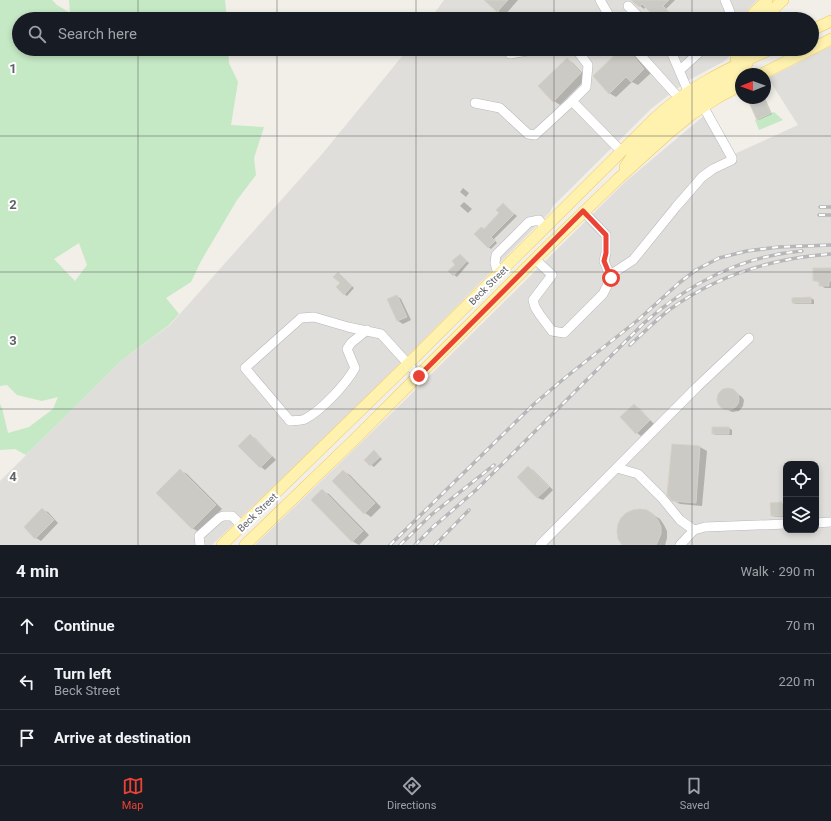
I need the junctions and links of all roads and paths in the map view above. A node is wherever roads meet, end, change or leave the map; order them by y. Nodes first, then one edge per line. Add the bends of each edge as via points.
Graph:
1 (600, 0) edge
2 (725, 0) edge
3 (767, 0) edge
4 (783, 0) edge
5 (628, 6) dead end
6 (607, 12) edge
7 (634, 12) edge
8 (730, 12) edge
9 (755, 12) edge
10 (770, 12) edge
11 (831, 21) edge
12 (819, 27) edge
13 (831, 39) edge
14 (819, 45) edge
15 (581, 56) edge
16 (641, 56) edge
17 (673, 56) edge
18 (695, 56) edge
19 (737, 56) edge
20 (747, 56) edge
21 (748, 56) edge
22 (798, 56) edge
23 (736, 65) junction
24 (680, 70) junction
25 (771, 70) edge
26 (735, 88) edge
27 (688, 91) junction
28 (679, 98) junction
29 (572, 101) junction
30 (475, 103) dead end
31 (703, 106) junction
32 (621, 151) junction
33 (618, 178) junction
34 (583, 211) junction
35 (535, 259) junction
36 (610, 275) junction
37 (367, 330) junction
38 (749, 338) dead end
39 (408, 364) junction
40 (419, 376) junction
41 (617, 468) junction
42 (831, 522) edge
43 (819, 523) edge
44 (783, 524) edge
45 (242, 526) junction
46 (694, 530) junction
47 (200, 545) edge
48 (222, 545) edge
49 (245, 545) edge
50 (540, 545) edge
51 (680, 545) edge

1 - 6 lane
2 - 8 lane
3 - 9 main road
4 - 10 main road
5 - 7 lane
11 - 12 main road
13 - 14 main road
15 - 29 lane via 588,65 586,87
16 - 28 lane
17 - 24 lane
18 - 24 lane
19 - 23 main road
20 - 23 main road, Beck Street
21 - 33 main road via 745,69 740,74 699,97 654,131 636,150
22 - 25 main road
23 - 27 main road, Beck Street
24 - 27 lane
26 - 31 main road, Beck Street
27 - 28 main road, Beck Street
28 - 32 main road, Beck Street via 654,118
29 - 30 lane via 534,135 528,134 500,108
29 - 32 lane
31 - 33 main road, Beck Street
31 - 36 lane via 732,160 702,177 633,260
32 - 39 main road, Beck Street
33 - 34 main road, Beck Street
34 - 35 main road, Beck Street
34 - 36 lane via 606,235 604,261
35 - 36 lane via 552,275 533,300 552,331 564,333 603,294
35 - 40 main road, Beck Street
37 - 37 lane via 314,317 301,318 245,368 290,421 304,420 323,406 350,376 355,368 348,349 351,343
37 - 39 lane via 381,334
38 - 41 lane
39 - 40 lane
39 - 45 main road, Beck Street
40 - 49 main road, Beck Street
41 - 46 lane via 638,474 680,520
41 - 50 lane
42 - 43 lane
44 - 46 lane via 705,527
45 - 47 lane via 232,516 220,517 199,536
45 - 48 main road, Beck Street
46 - 51 lane

